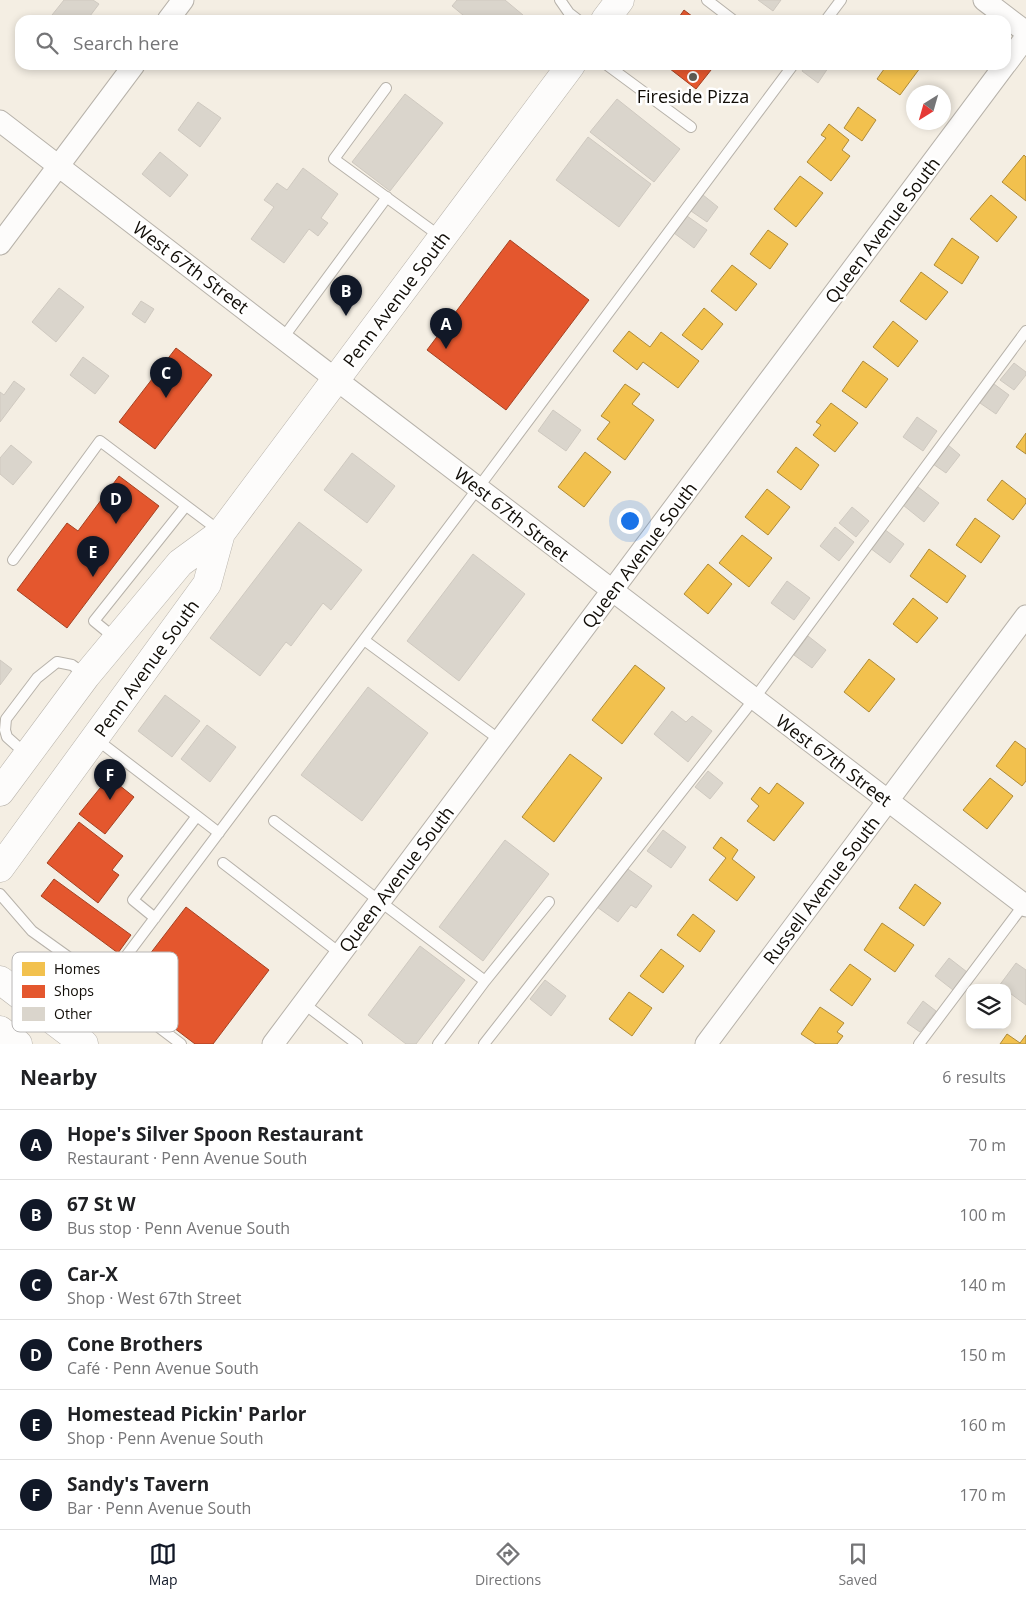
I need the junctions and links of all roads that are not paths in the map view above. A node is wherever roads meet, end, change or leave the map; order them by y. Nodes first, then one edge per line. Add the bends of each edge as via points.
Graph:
1 (183, 0) edge
2 (560, 0) edge
3 (620, 0) edge
4 (707, 0) edge
5 (841, 0) edge
6 (984, 0) edge
7 (172, 15) edge
8 (572, 15) edge
9 (608, 15) edge
10 (726, 15) edge
11 (830, 15) edge
12 (1004, 15) edge
13 (1011, 21) edge
14 (1026, 32) edge
15 (1026, 37) edge
16 (1011, 57) edge
17 (130, 70) edge
18 (567, 70) edge
19 (614, 70) edge
20 (789, 70) edge
21 (1002, 70) edge
22 (386, 88) dead end
23 (0, 121) edge
24 (691, 127) dead end
25 (58, 166) junction
26 (387, 197) junction
27 (442, 238) junction
28 (0, 244) edge
29 (1026, 331) edge
30 (283, 338) junction
31 (337, 378) junction
32 (478, 488) junction
33 (185, 507) junction
34 (221, 533) junction
35 (13, 560) dead end
36 (611, 592) junction
37 (1026, 616) edge
38 (116, 640) junction
39 (364, 640) junction
40 (86, 676) junction
41 (754, 699) junction
42 (96, 739) junction
43 (500, 740) junction
44 (27, 754) junction
45 (0, 792) edge
46 (888, 800) junction
47 (197, 816) junction
48 (274, 821) dead end
49 (219, 833) junction
50 (223, 863) dead end
51 (0, 868) edge
52 (0, 894) edge
53 (380, 901) junction
54 (549, 902) dead end
55 (1025, 903) edge
56 (155, 918) junction
57 (61, 952) edge
58 (130, 952) edge
59 (340, 954) junction
60 (0, 980) edge
61 (485, 981) junction
62 (12, 989) edge
63 (303, 1003) junction
64 (0, 1030) edge
65 (165, 1032) edge
66 (18, 1044) edge
67 (181, 1044) edge
68 (273, 1044) edge
69 (357, 1044) edge
70 (438, 1044) edge
71 (484, 1044) edge
72 (706, 1044) edge
73 (919, 1044) edge

1 - 7 street
2 - 8 lane
3 - 9 main road
4 - 10 lane
5 - 11 lane
6 - 12 street
13 - 14 street
15 - 16 street, Queen Avenue South
17 - 25 street
18 - 27 main road, Penn Avenue South
19 - 24 lane
20 - 32 lane
21 - 36 street, Queen Avenue South
22 - 26 lane via 334,159
23 - 25 street, West 67th Street
25 - 28 street
25 - 30 street, West 67th Street
26 - 27 lane
26 - 30 lane
27 - 31 main road, Penn Avenue South
29 - 41 lane
30 - 31 street, West 67th Street
31 - 32 street, West 67th Street
31 - 34 main road, Penn Avenue South
32 - 36 street, West 67th Street
32 - 39 lane
33 - 34 lane
33 - 35 lane via 100,441
33 - 38 lane via 94,621
34 - 38 main road, Penn Avenue South via 180,563
34 - 42 main road, Penn Avenue South via 207,584
36 - 41 street, West 67th Street
36 - 43 street, Queen Avenue South
37 - 46 street, Russell Avenue South
38 - 40 main road, Penn Avenue South
39 - 43 lane
39 - 49 lane
40 - 44 main road, Penn Avenue South
40 - 44 lane via 72,665 57,662 37,678 6,719 4,730 7,737
41 - 46 street, West 67th Street
41 - 71 lane
42 - 47 lane
42 - 51 main road, Penn Avenue South
43 - 53 street, Queen Avenue South
44 - 45 main road, Penn Avenue South
46 - 55 street, West 67th Street
46 - 72 street, Russell Avenue South
47 - 49 lane
47 - 56 lane via 133,900
48 - 53 lane
49 - 56 lane
50 - 59 lane
52 - 57 lane via 32,931
53 - 59 street, Queen Avenue South
53 - 61 lane
54 - 61 lane
55 - 73 lane
56 - 58 lane
59 - 63 street, Queen Avenue South
60 - 62 main road
61 - 70 lane
63 - 68 street, Queen Avenue South
63 - 69 lane
64 - 66 main road
65 - 67 lane

